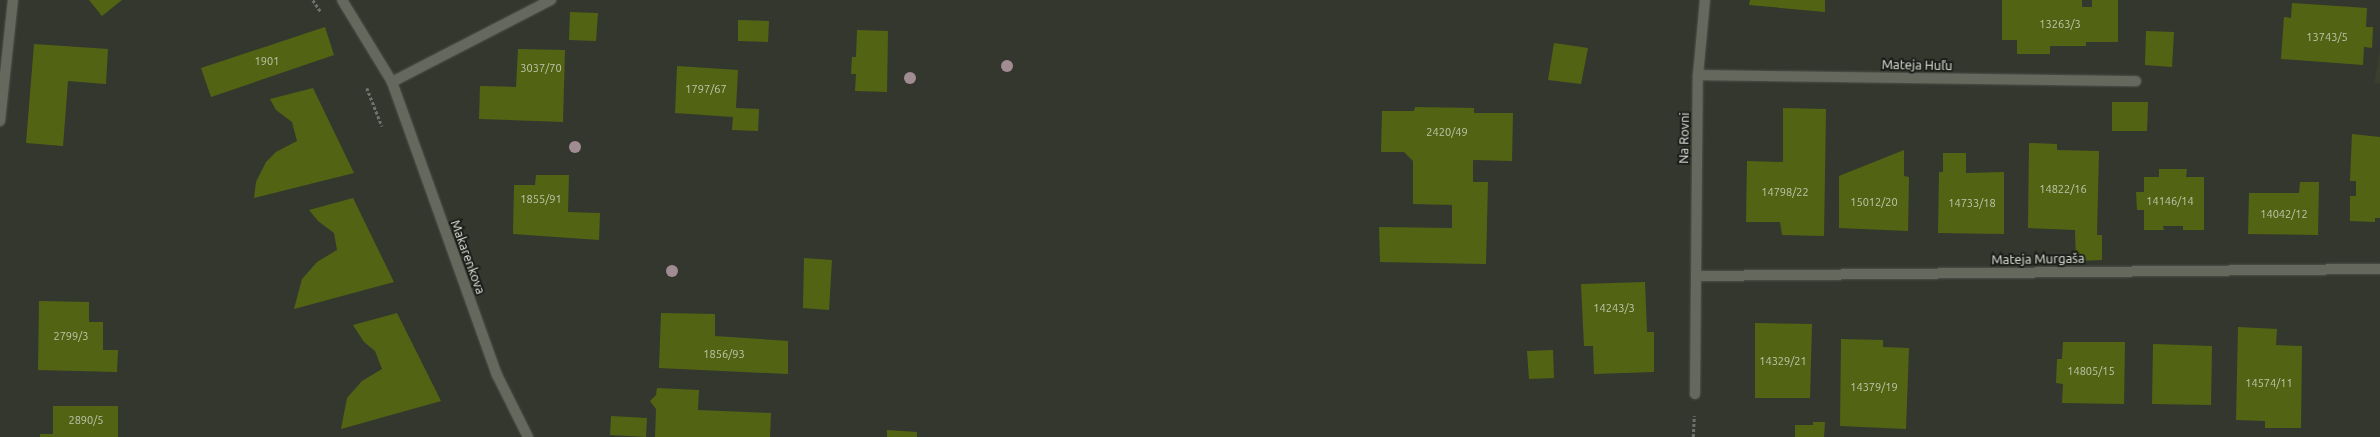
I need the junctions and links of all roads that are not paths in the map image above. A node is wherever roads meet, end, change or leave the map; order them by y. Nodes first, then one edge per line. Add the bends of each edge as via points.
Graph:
1 (13, 0) edge
2 (342, 0) edge
3 (551, 0) edge
4 (1705, 0) edge
5 (1698, 75) junction
6 (2136, 81) dead end
7 (392, 82) junction
8 (0, 121) edge
9 (2380, 269) edge
10 (1696, 276) junction
11 (1695, 394) dead end
12 (528, 437) edge

1 - 8 street
2 - 7 street, Makarenkova
3 - 7 street
4 - 5 street, Na Rovni
5 - 6 street, Mateja Huľu
5 - 10 street, Na Rovni
7 - 12 street, Makarenkova via 497,375
9 - 10 street, Mateja Murgaša
10 - 11 street, Na Rovni

